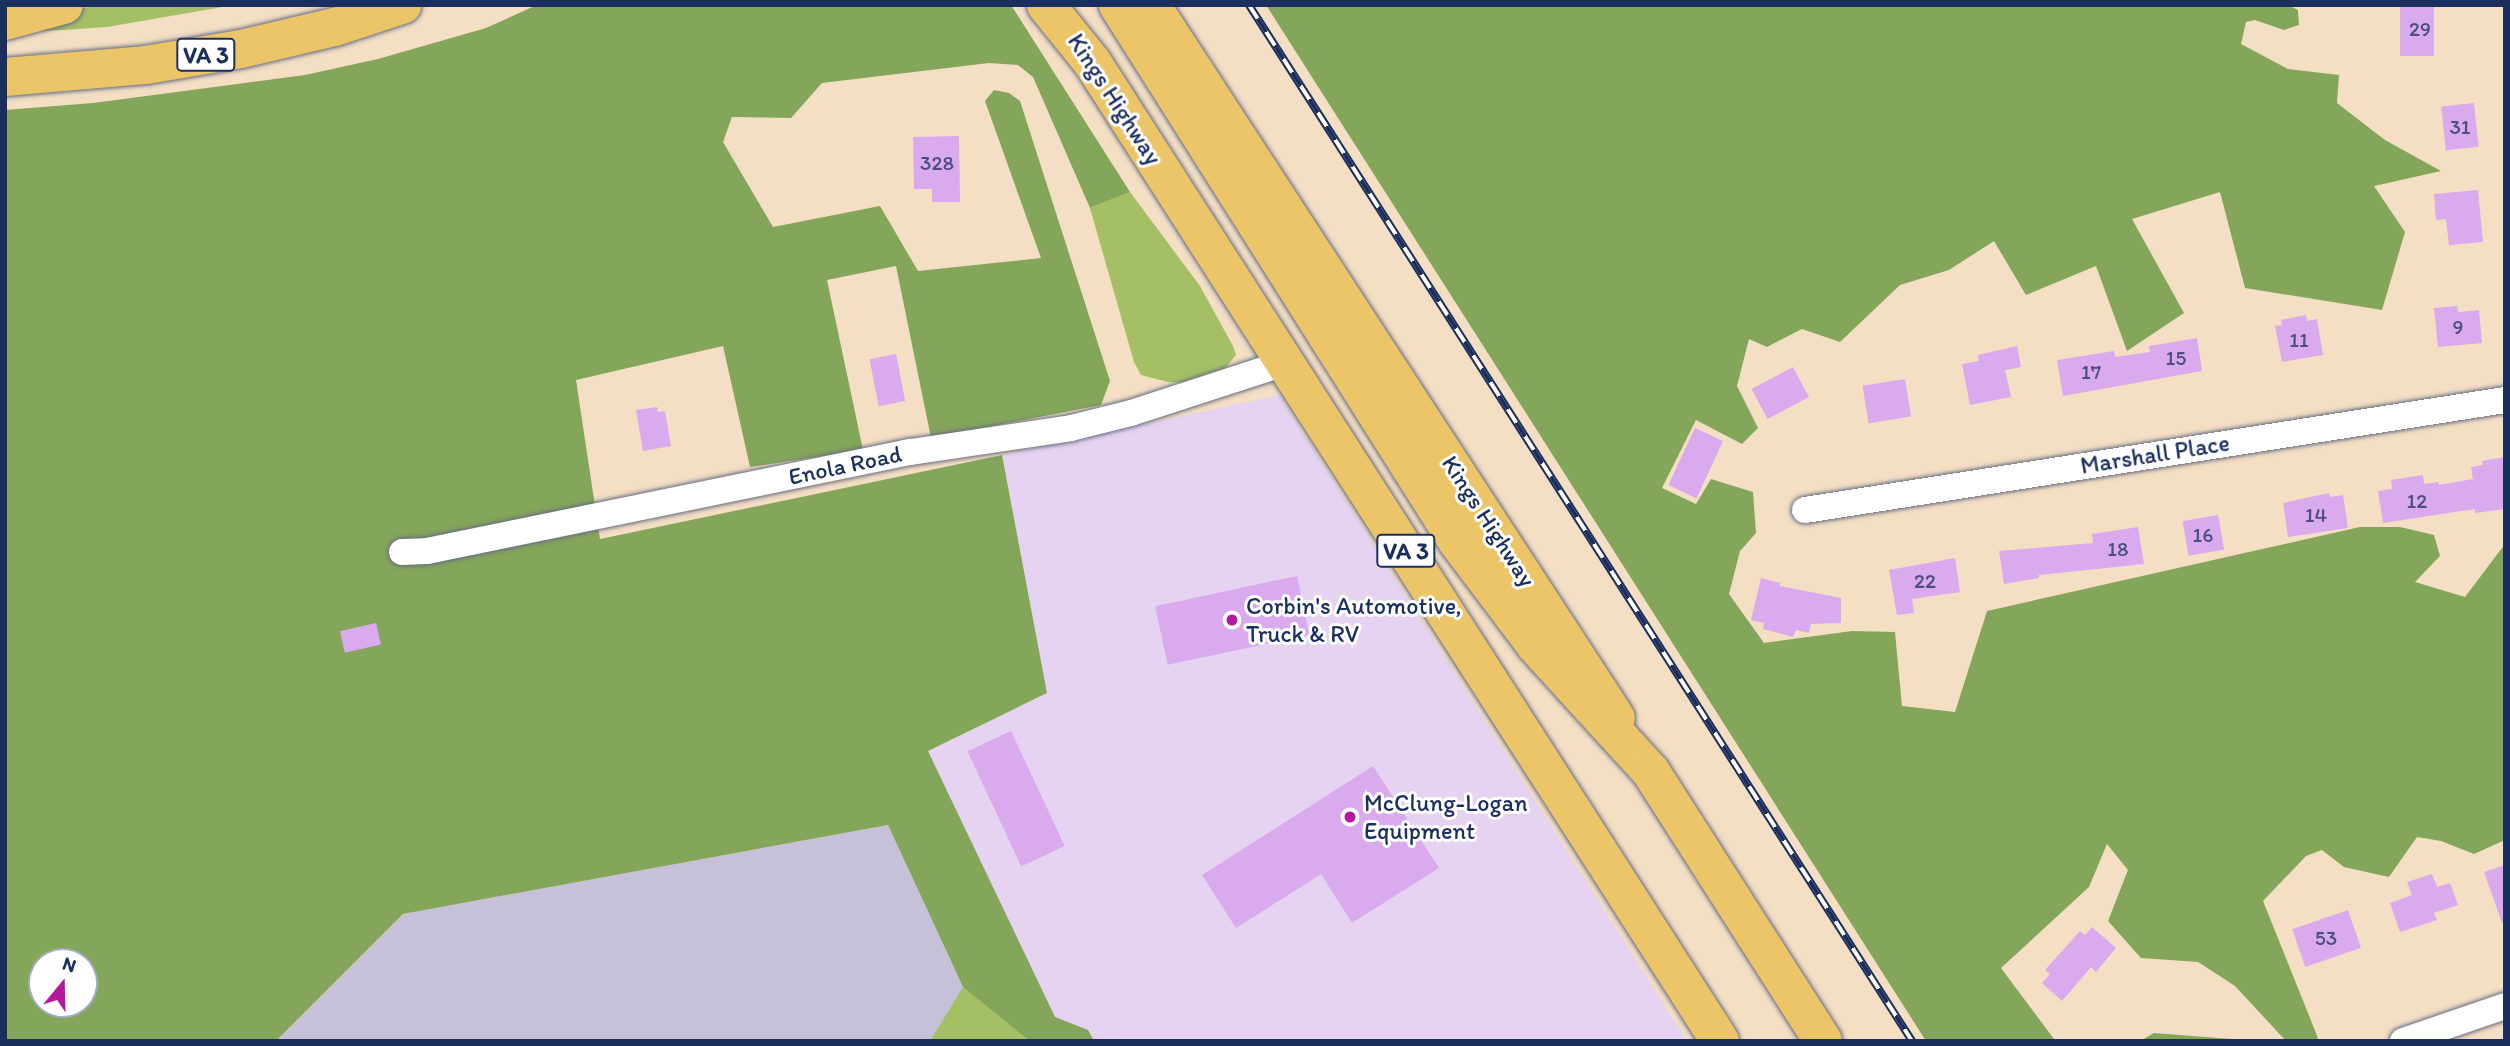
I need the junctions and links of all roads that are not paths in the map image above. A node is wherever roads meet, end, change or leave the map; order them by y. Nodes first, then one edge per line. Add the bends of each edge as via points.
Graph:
1 (64, 5) edge
2 (311, 5) edge
3 (402, 5) edge
4 (1046, 5) edge
5 (1055, 5) edge
6 (1131, 8) edge
7 (5, 21) edge
8 (5, 51) edge
9 (1092, 62) junction
10 (5, 77) edge
11 (1285, 363) junction
12 (2505, 400) edge
13 (1805, 510) dead end
14 (402, 552) dead end
15 (2505, 1006) edge
16 (1720, 1041) edge
17 (1823, 1041) edge
18 (2403, 1041) edge

1 - 7 main road
2 - 8 main road via 140,40
3 - 10 main road, VA 3 via 335,27 241,48 146,65
4 - 9 main road, VA 3
5 - 9 main road, Kings Highway
6 - 17 main road, VA 3 via 1457,541 1535,646 1651,772
9 - 11 main road, Kings Highway / VA 3
11 - 14 street, Enola Road via 1071,428 911,452 427,551
11 - 16 main road, Kings Highway / VA 3
12 - 13 street, Marshall Place
15 - 18 street

